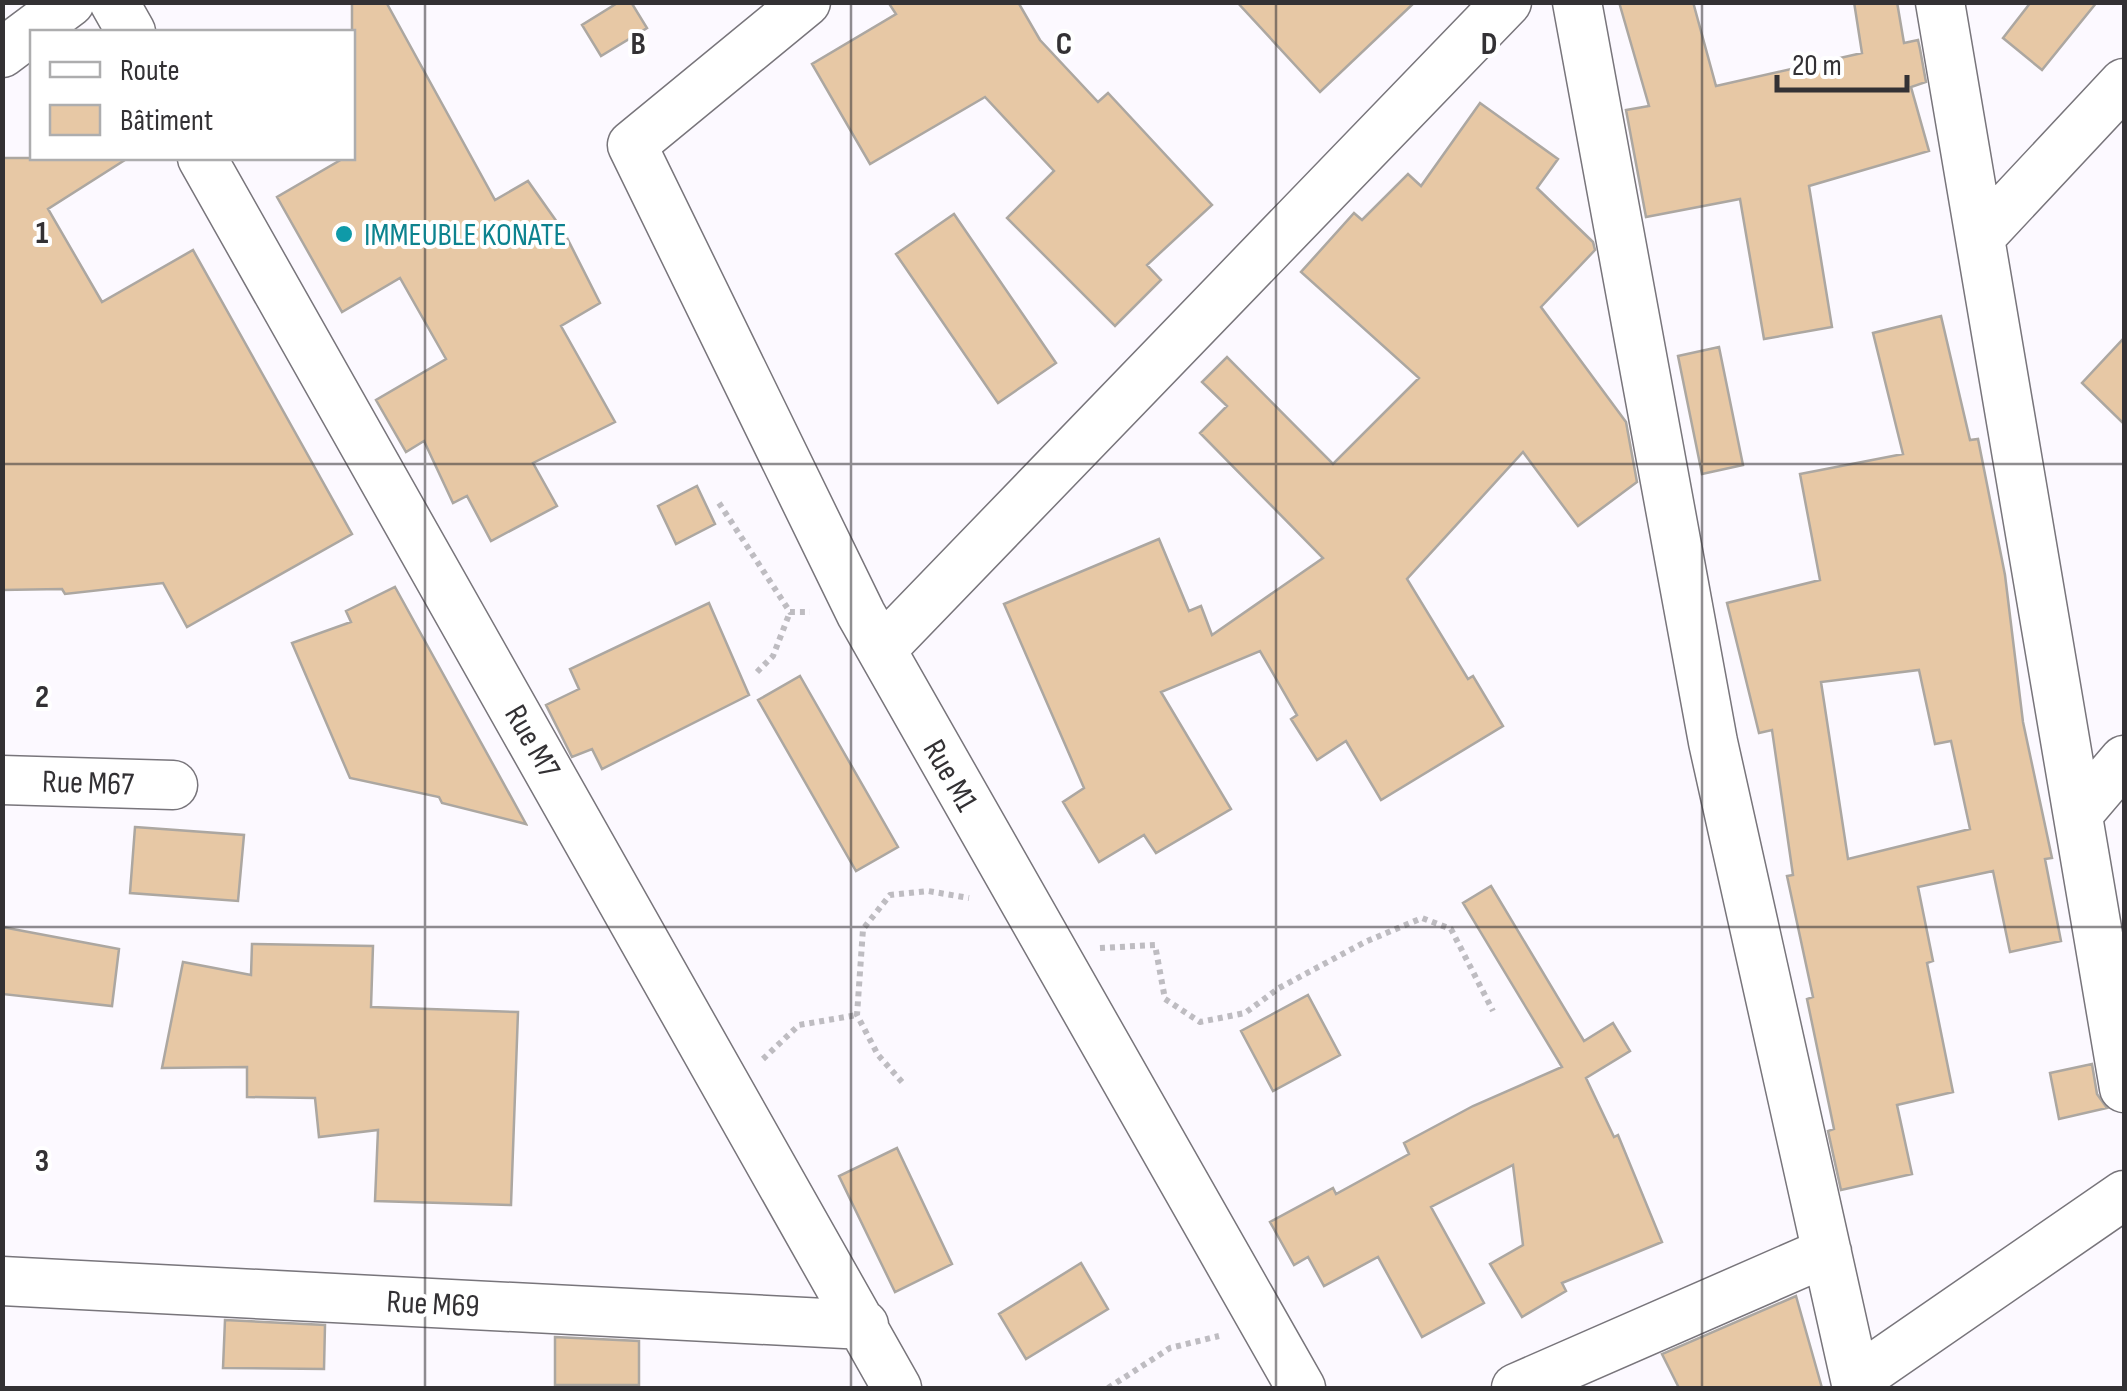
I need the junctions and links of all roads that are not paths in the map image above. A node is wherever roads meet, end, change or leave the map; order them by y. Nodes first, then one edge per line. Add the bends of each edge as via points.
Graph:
1 (70, 2) edge
2 (114, 2) edge
3 (806, 2) edge
4 (1507, 2) edge
5 (1578, 2) edge
6 (1940, 2) edge
7 (33, 30) edge
8 (130, 30) edge
9 (30, 32) edge
10 (2, 53) edge
11 (2124, 83) edge
12 (203, 160) edge
13 (1980, 237) junction
14 (872, 632) junction
15 (2124, 760) edge
16 (2, 780) edge
17 (173, 785) dead end
18 (2078, 814) junction
19 (2124, 1088) edge
20 (2124, 1195) edge
21 (1827, 1252) junction
22 (2, 1282) edge
23 (864, 1325) junction
24 (1856, 1384) edge
25 (897, 1388) edge
26 (1301, 1388) edge
27 (1516, 1388) edge

1 - 7 street
2 - 8 street
3 - 14 street, Rue M1 via 632,145
4 - 14 street
5 - 21 street via 1713,742
6 - 13 street
9 - 10 street
11 - 13 street
12 - 23 street, Rue M7
13 - 18 street
14 - 26 street, Rue M1
15 - 18 street
16 - 17 street, Rue M67
18 - 19 street
20 - 24 street
21 - 24 street
21 - 27 street
22 - 23 street, Rue M69
23 - 25 street, Rue M7

